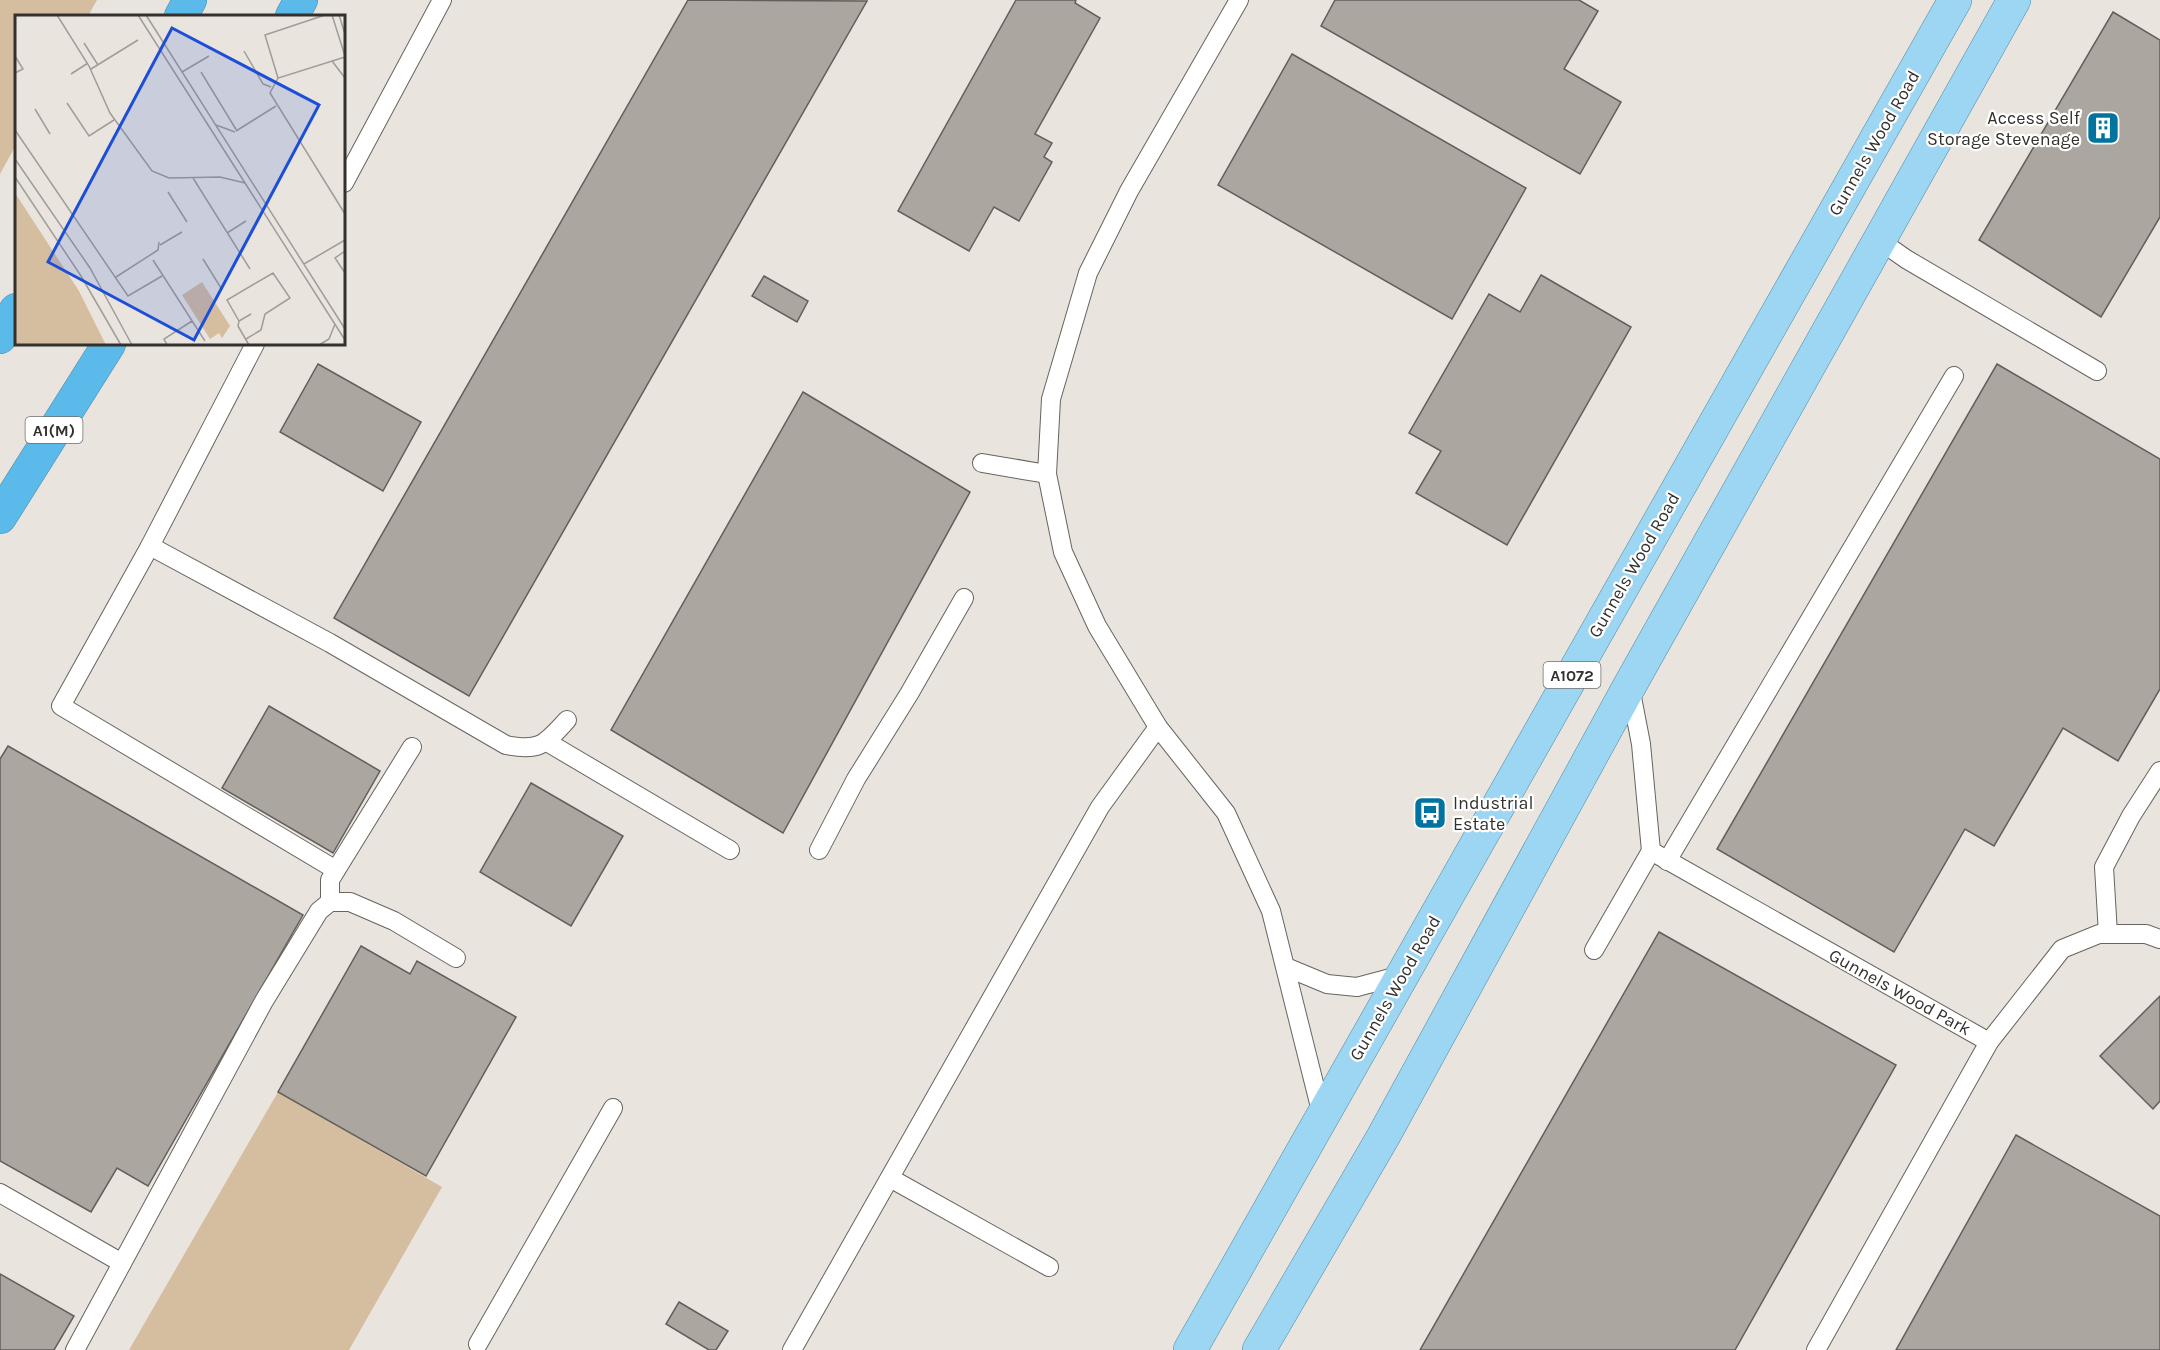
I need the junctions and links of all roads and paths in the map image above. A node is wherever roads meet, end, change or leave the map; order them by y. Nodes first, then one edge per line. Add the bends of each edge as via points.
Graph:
1 (190, 0) edge
2 (301, 0) edge
3 (442, 0) edge
4 (1239, 0) edge
5 (1955, 0) edge
6 (2014, 0) edge
7 (182, 15) edge
8 (293, 15) edge
9 (345, 181) edge
10 (1879, 240) junction
11 (15, 311) edge
12 (0, 337) edge
13 (108, 345) edge
14 (254, 345) edge
15 (2097, 371) dead end
16 (1954, 376) dead end
17 (982, 463) dead end
18 (1047, 474) junction
19 (0, 517) edge
20 (150, 546) junction
21 (964, 598) dead end
22 (1630, 685) junction
23 (567, 720) dead end
24 (1158, 727) junction
25 (547, 742) junction
26 (412, 747) dead end
27 (2160, 771) edge
28 (730, 850) dead end
29 (819, 850) dead end
30 (1651, 851) junction
31 (1667, 861) junction
32 (336, 870) junction
33 (330, 902) junction
34 (2108, 934) junction
35 (2160, 939) edge
36 (1593, 950) dead end
37 (456, 958) dead end
38 (1286, 967) junction
39 (1402, 975) junction
40 (1989, 1042) junction
41 (612, 1108) dead end
42 (1323, 1115) junction
43 (890, 1178) junction
44 (0, 1193) edge
45 (122, 1263) junction
46 (1049, 1266) dead end
47 (478, 1344) dead end
48 (75, 1350) edge
49 (792, 1350) edge
50 (1190, 1350) edge
51 (1259, 1350) edge
52 (1816, 1350) edge

1 - 7 highway
2 - 8 highway
3 - 9 lane
4 - 18 lane via 1129,191 1088,273 1051,399
5 - 39 main road, Gunnels Wood Road / A1072
6 - 10 main road, A1072
10 - 15 lane
10 - 22 main road, A1072
11 - 12 highway
13 - 19 highway, A1(M)
14 - 20 lane
16 - 31 lane
17 - 18 lane
18 - 24 lane via 1063,552 1098,626
20 - 25 lane via 330,643 506,745 526,749
20 - 32 lane via 61,706
21 - 29 lane via 856,779
22 - 30 lane via 1641,744
22 - 51 main road, A1072 via 1383,1137
23 - 25 lane
24 - 38 lane via 1226,813 1271,911
24 - 43 lane via 1100,807
25 - 28 lane
26 - 32 lane
27 - 34 lane via 2104,867
30 - 31 lane, Gunnels Wood Park
30 - 36 lane
31 - 40 lane, Gunnels Wood Park
32 - 33 lane via 330,880
33 - 37 lane via 350,902 394,921
33 - 45 lane via 319,911 264,1001
34 - 35 lane via 2146,934
34 - 40 lane via 2062,949
38 - 39 lane via 1327,984 1357,987
38 - 42 lane
39 - 42 main road, Gunnels Wood Road / A1072
40 - 52 lane, Gunnels Wood Park
41 - 47 lane
42 - 50 main road, Gunnels Wood Road / A1072
43 - 46 lane
43 - 49 lane
44 - 45 lane
45 - 48 lane

